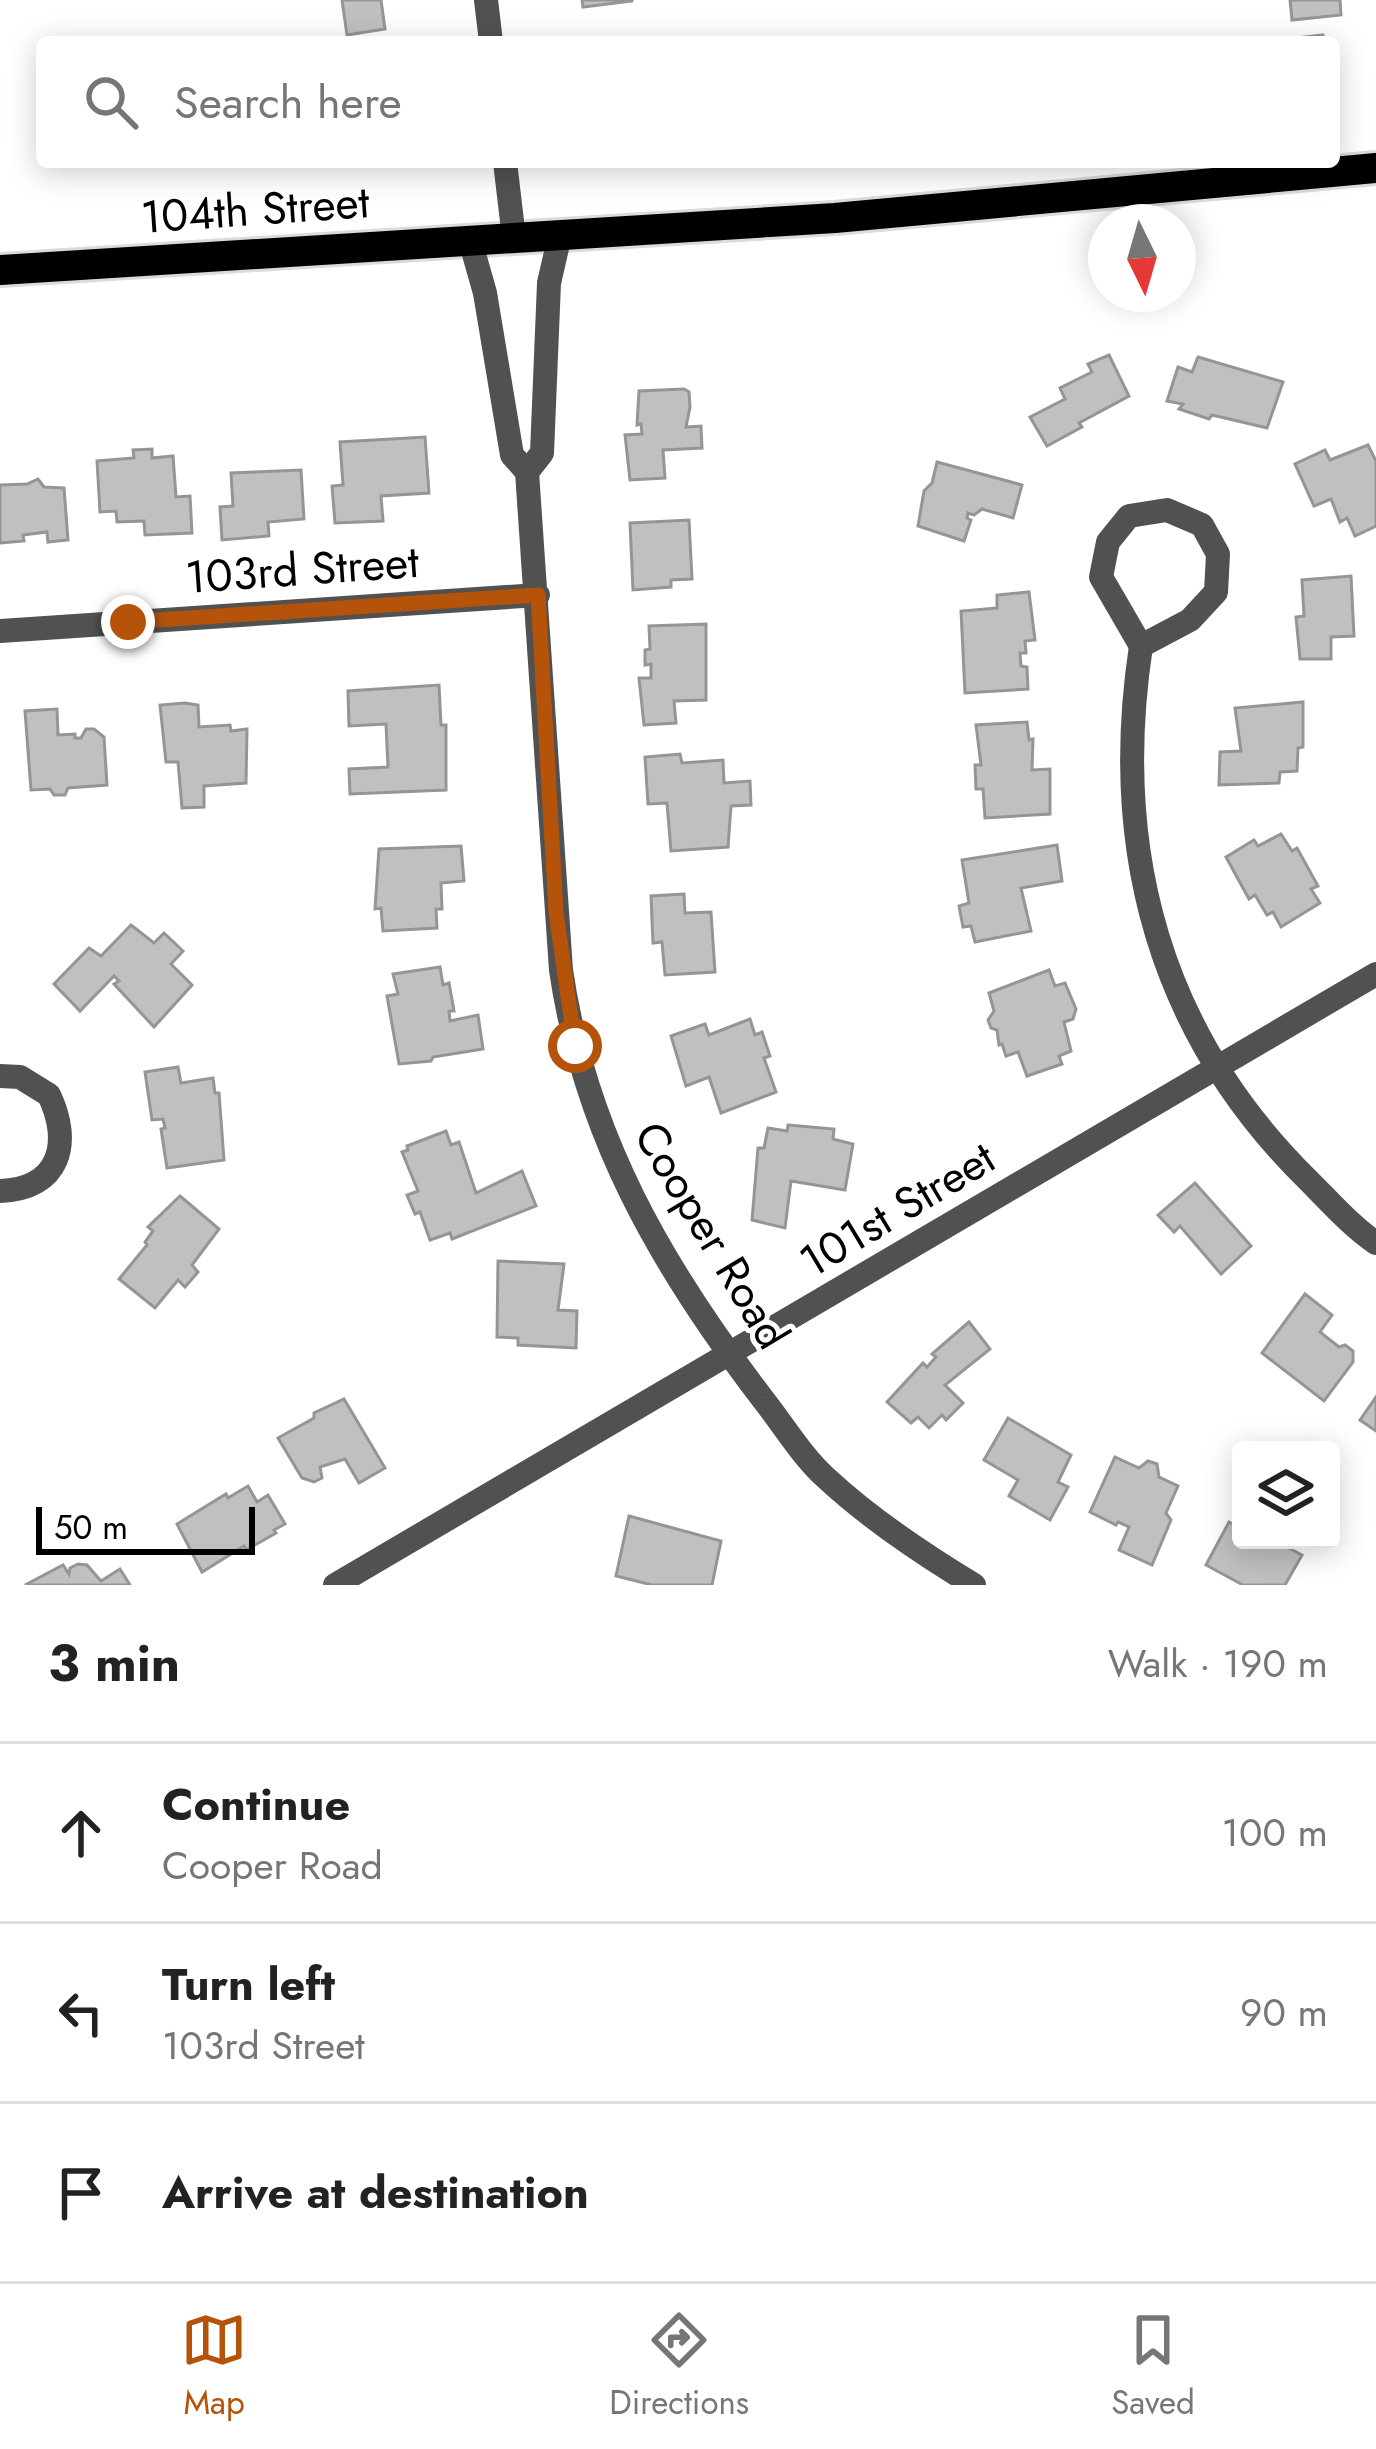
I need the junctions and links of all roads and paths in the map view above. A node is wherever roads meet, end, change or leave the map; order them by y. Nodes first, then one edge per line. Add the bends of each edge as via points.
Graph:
1 (486, 0) edge
2 (490, 36) edge
3 (507, 168) edge
4 (1376, 168) edge
5 (560, 235) junction
6 (514, 238) junction
7 (470, 240) junction
8 (0, 270) edge
9 (527, 472) junction
10 (538, 595) junction
11 (0, 631) edge
12 (1142, 646) junction
13 (1376, 974) edge
14 (1216, 1068) junction
15 (0, 1076) edge
16 (0, 1191) edge
17 (1376, 1243) edge
18 (730, 1356) junction
19 (335, 1585) edge
20 (974, 1585) edge

1 - 2 street
3 - 6 street
4 - 5 main road, 104th Street
5 - 6 main road, 104th Street
5 - 9 street, Cooper Road via 549,283 542,454
6 - 7 main road, 104th Street
7 - 8 main road, 104th Street
7 - 9 street, Cooper Road via 512,455
9 - 10 street, Cooper Road
10 - 11 street, 103rd Street
10 - 18 street, Cooper Road via 556,912 574,1043 603,1136 632,1195
12 - 12 street via 1190,620 1216,592 1218,554 1202,525 1167,510 1130,516 1108,542 1101,577
12 - 14 street via 1131,798 1141,881 1185,1009
13 - 14 street, 101st Street
14 - 17 street via 1281,1154
14 - 18 street, 101st Street
15 - 16 street via 20,1077 49,1095 63,1136 41,1179
18 - 19 street, 101st Street
18 - 20 street, Cooper Road via 820,1474

